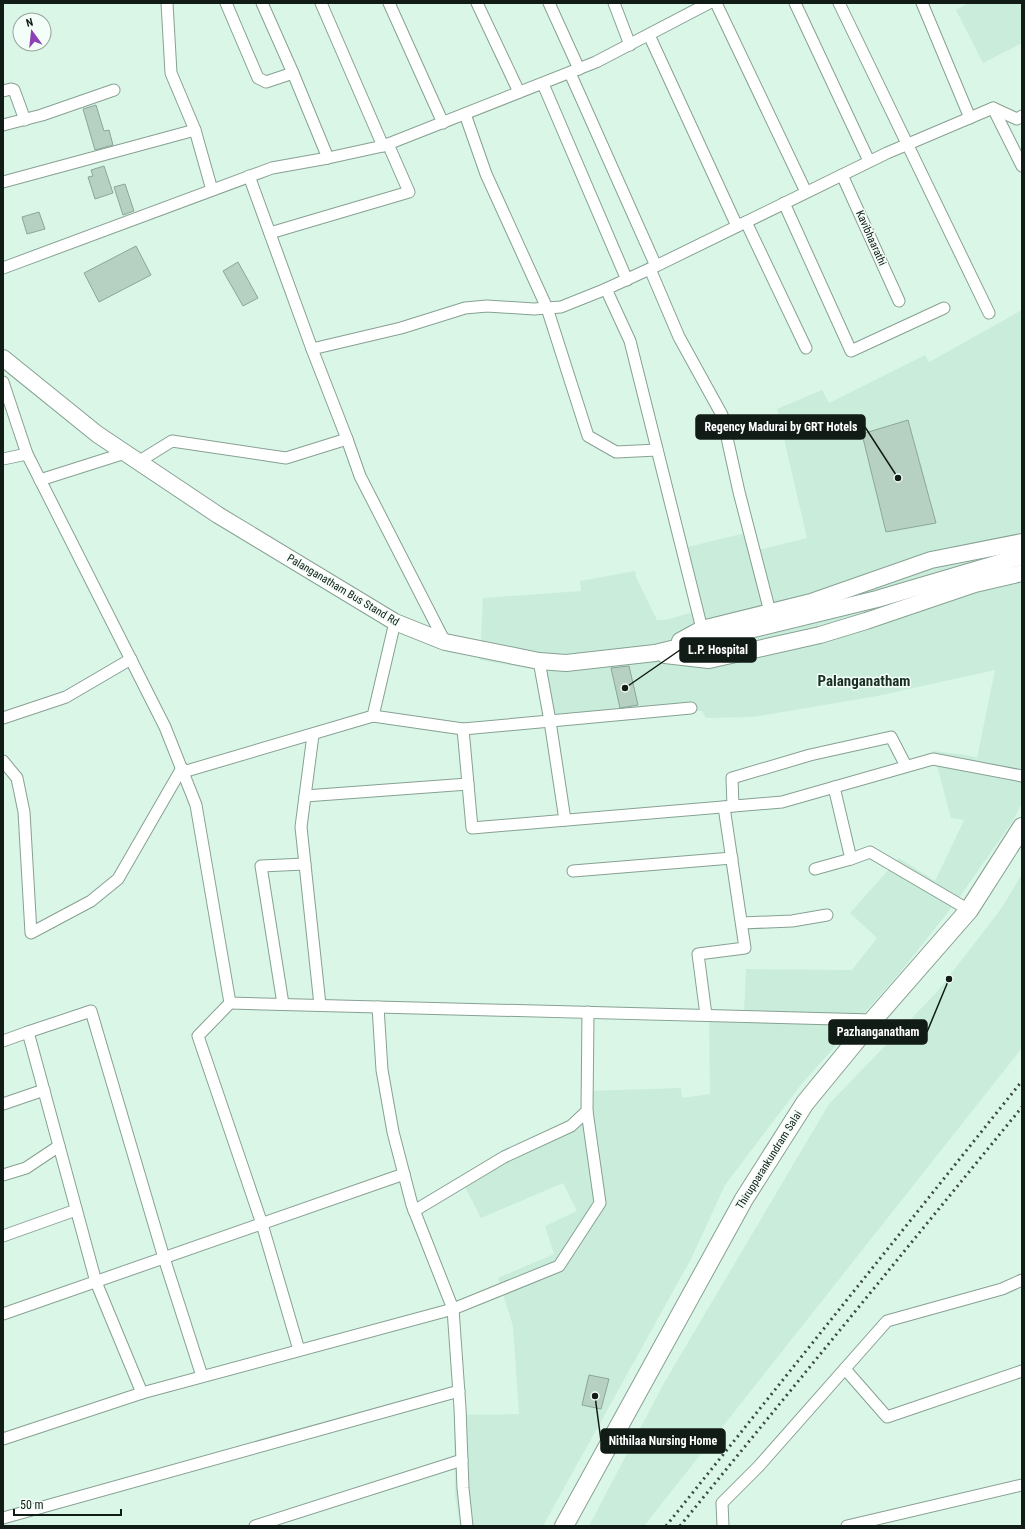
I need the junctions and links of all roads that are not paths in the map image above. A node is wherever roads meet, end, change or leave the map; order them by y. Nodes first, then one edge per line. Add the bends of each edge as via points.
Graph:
1 (167, 3) edge
2 (226, 3) edge
3 (262, 3) edge
4 (321, 3) edge
5 (389, 3) edge
6 (477, 3) edge
7 (549, 3) edge
8 (614, 3) edge
9 (709, 3) edge
10 (716, 3) edge
11 (795, 3) edge
12 (840, 3) edge
13 (922, 3) edge
14 (693, 7) edge
15 (649, 35) junction
16 (630, 45) junction
17 (574, 71) junction
18 (293, 73) junction
19 (542, 84) junction
20 (114, 90) dead end
21 (3, 91) edge
22 (520, 92) junction
23 (993, 108) junction
24 (465, 114) junction
25 (1022, 116) edge
26 (970, 118) junction
27 (25, 120) junction
28 (443, 122) junction
29 (3, 125) edge
30 (195, 130) junction
31 (908, 144) junction
32 (385, 145) junction
33 (328, 158) junction
34 (869, 162) junction
35 (1022, 166) edge
36 (842, 175) junction
37 (249, 176) junction
38 (3, 182) edge
39 (212, 190) junction
40 (806, 192) junction
41 (784, 203) junction
42 (742, 224) junction
43 (270, 233) junction
44 (3, 268) edge
45 (653, 268) junction
46 (627, 280) junction
47 (606, 289) junction
48 (899, 301) dead end
49 (547, 308) junction
50 (944, 308) dead end
51 (989, 313) dead end
52 (806, 348) dead end
53 (312, 349) junction
54 (3, 358) edge
55 (3, 382) edge
56 (347, 439) junction
57 (657, 450) junction
58 (27, 454) junction
59 (132, 458) junction
60 (3, 459) edge
61 (40, 480) junction
62 (1022, 542) edge
63 (1022, 557) edge
64 (1022, 573) edge
65 (770, 612) junction
66 (395, 622) junction
67 (702, 629) junction
68 (445, 642) junction
69 (655, 653) junction
70 (131, 659) junction
71 (539, 661) junction
72 (691, 708) dead end
73 (373, 716) junction
74 (3, 718) edge
75 (550, 721) junction
76 (463, 729) junction
77 (313, 735) junction
78 (3, 761) edge
79 (906, 766) junction
80 (182, 770) junction
81 (1022, 776) edge
82 (468, 784) junction
83 (834, 787) junction
84 (305, 796) junction
85 (728, 806) junction
86 (564, 820) junction
87 (1022, 827) edge
88 (732, 858) junction
89 (851, 859) junction
90 (305, 864) junction
91 (815, 869) dead end
92 (573, 871) dead end
93 (969, 910) junction
94 (827, 915) dead end
95 (742, 922) junction
96 (230, 1003) junction
97 (283, 1004) junction
98 (320, 1005) junction
99 (378, 1007) junction
100 (588, 1012) junction
101 (706, 1015) junction
102 (873, 1020) junction
103 (28, 1032) junction
104 (3, 1041) edge
105 (44, 1090) junction
106 (3, 1104) edge
107 (587, 1111) junction
108 (59, 1146) junction
109 (404, 1174) junction
110 (3, 1175) edge
111 (76, 1210) junction
112 (414, 1211) junction
113 (262, 1224) junction
114 (3, 1236) edge
115 (164, 1258) junction
116 (1022, 1280) edge
117 (96, 1282) junction
118 (454, 1309) junction
119 (3, 1314) edge
120 (299, 1350) junction
121 (845, 1369) junction
122 (1022, 1371) edge
123 (202, 1376) junction
124 (459, 1392) junction
125 (142, 1393) junction
126 (3, 1439) edge
127 (462, 1460) junction
128 (1022, 1485) edge
129 (3, 1518) edge
130 (255, 1526) edge
131 (467, 1526) edge
132 (564, 1526) edge
133 (722, 1526) edge
134 (847, 1526) edge

1 - 30 street via 171,73
2 - 18 street via 258,78 266,82
3 - 18 street
4 - 32 street
5 - 28 street
6 - 22 street
7 - 17 street
8 - 16 street
9 - 14 street
10 - 40 street
11 - 34 street
12 - 31 street
13 - 26 street
14 - 15 street
15 - 16 street
15 - 42 street
16 - 17 street
17 - 19 street
17 - 45 street
18 - 33 street
19 - 22 street
19 - 46 street
20 - 27 street
21 - 27 street via 14,90
22 - 24 street
23 - 25 street via 1017,119
23 - 26 street
23 - 35 street
24 - 28 street
24 - 49 street via 486,174
26 - 31 street
27 - 29 street
28 - 32 street
30 - 38 street
30 - 39 street
31 - 34 street
31 - 51 street
32 - 33 street
32 - 43 street via 409,192
33 - 37 street via 272,168
34 - 36 street
36 - 40 street
36 - 48 street, Kavibhaarathi
37 - 39 street
37 - 43 street
39 - 44 street
40 - 41 street
41 - 42 street
41 - 50 street via 851,351
42 - 45 street
42 - 52 street
43 - 53 street
45 - 46 street
45 - 65 street via 679,337 722,415
46 - 47 street
47 - 49 street via 561,307
47 - 57 street via 630,341
49 - 53 street via 465,308 401,328
49 - 57 street via 588,436 616,452
53 - 56 street
54 - 59 street, Palanganatham Bus Stand Rd via 97,434
55 - 58 street
56 - 59 street via 286,458 172,441
56 - 68 street via 360,476
57 - 67 street
58 - 60 street
58 - 61 street
59 - 61 street
59 - 66 street, Palanganatham Bus Stand Rd via 218,515
61 - 70 street
62 - 65 street via 931,560 812,602
63 - 69 street, Palanganatham Bus Stand Rd via 877,599
64 - 69 street via 975,584 820,635 709,660
65 - 67 street
66 - 68 street, Palanganatham Bus Stand Rd
66 - 73 street
67 - 69 street
68 - 71 street, Palanganatham Bus Stand Rd
69 - 71 street, Palanganatham Bus Stand Rd via 566,663
70 - 74 street via 66,697
70 - 80 street via 165,727
71 - 75 street
72 - 75 street
73 - 76 street
73 - 77 street
75 - 76 street
75 - 86 street
76 - 82 street
77 - 80 street
77 - 84 street
78 - 80 street via 17,778 24,812 32,932 91,901 118,879
79 - 81 street via 934,759
79 - 83 street
79 - 85 street via 891,737 818,753 732,778
80 - 96 street via 196,805
82 - 84 street
82 - 86 street via 472,828
83 - 85 street via 782,802
83 - 89 street
84 - 90 street via 301,827
85 - 86 street
85 - 88 street
87 - 93 main road, Thirupparankundram Salai
88 - 92 street
88 - 95 street
89 - 91 street
89 - 93 street via 870,852
90 - 97 street via 262,866
90 - 98 street
93 - 102 main road, Thirupparankundram Salai
94 - 95 street via 792,921
95 - 101 street via 745,948 698,954
96 - 97 street
96 - 113 street via 198,1036
97 - 98 street
98 - 99 street
99 - 100 street
99 - 109 street via 382,1070 393,1132
100 - 101 street
100 - 107 street
101 - 102 street
102 - 132 main road, Thirupparankundram Salai via 805,1103 744,1199
103 - 104 street
103 - 105 street
103 - 115 street via 91,1011
105 - 106 street
105 - 108 street
107 - 112 street via 571,1126 504,1157
107 - 118 street via 600,1203 559,1266
108 - 110 street via 26,1168
108 - 111 street
109 - 112 street
109 - 113 street
111 - 114 street
111 - 117 street
112 - 118 street
113 - 115 street
113 - 120 street
115 - 117 street
115 - 123 street
116 - 121 street via 1002,1290 887,1321
117 - 119 street
117 - 125 street
118 - 120 street
118 - 124 street
120 - 123 street
121 - 122 street via 887,1417
121 - 133 street via 758,1467 722,1503
123 - 125 street
124 - 127 street
124 - 129 street
125 - 126 street
127 - 130 street
127 - 131 street
128 - 134 street

